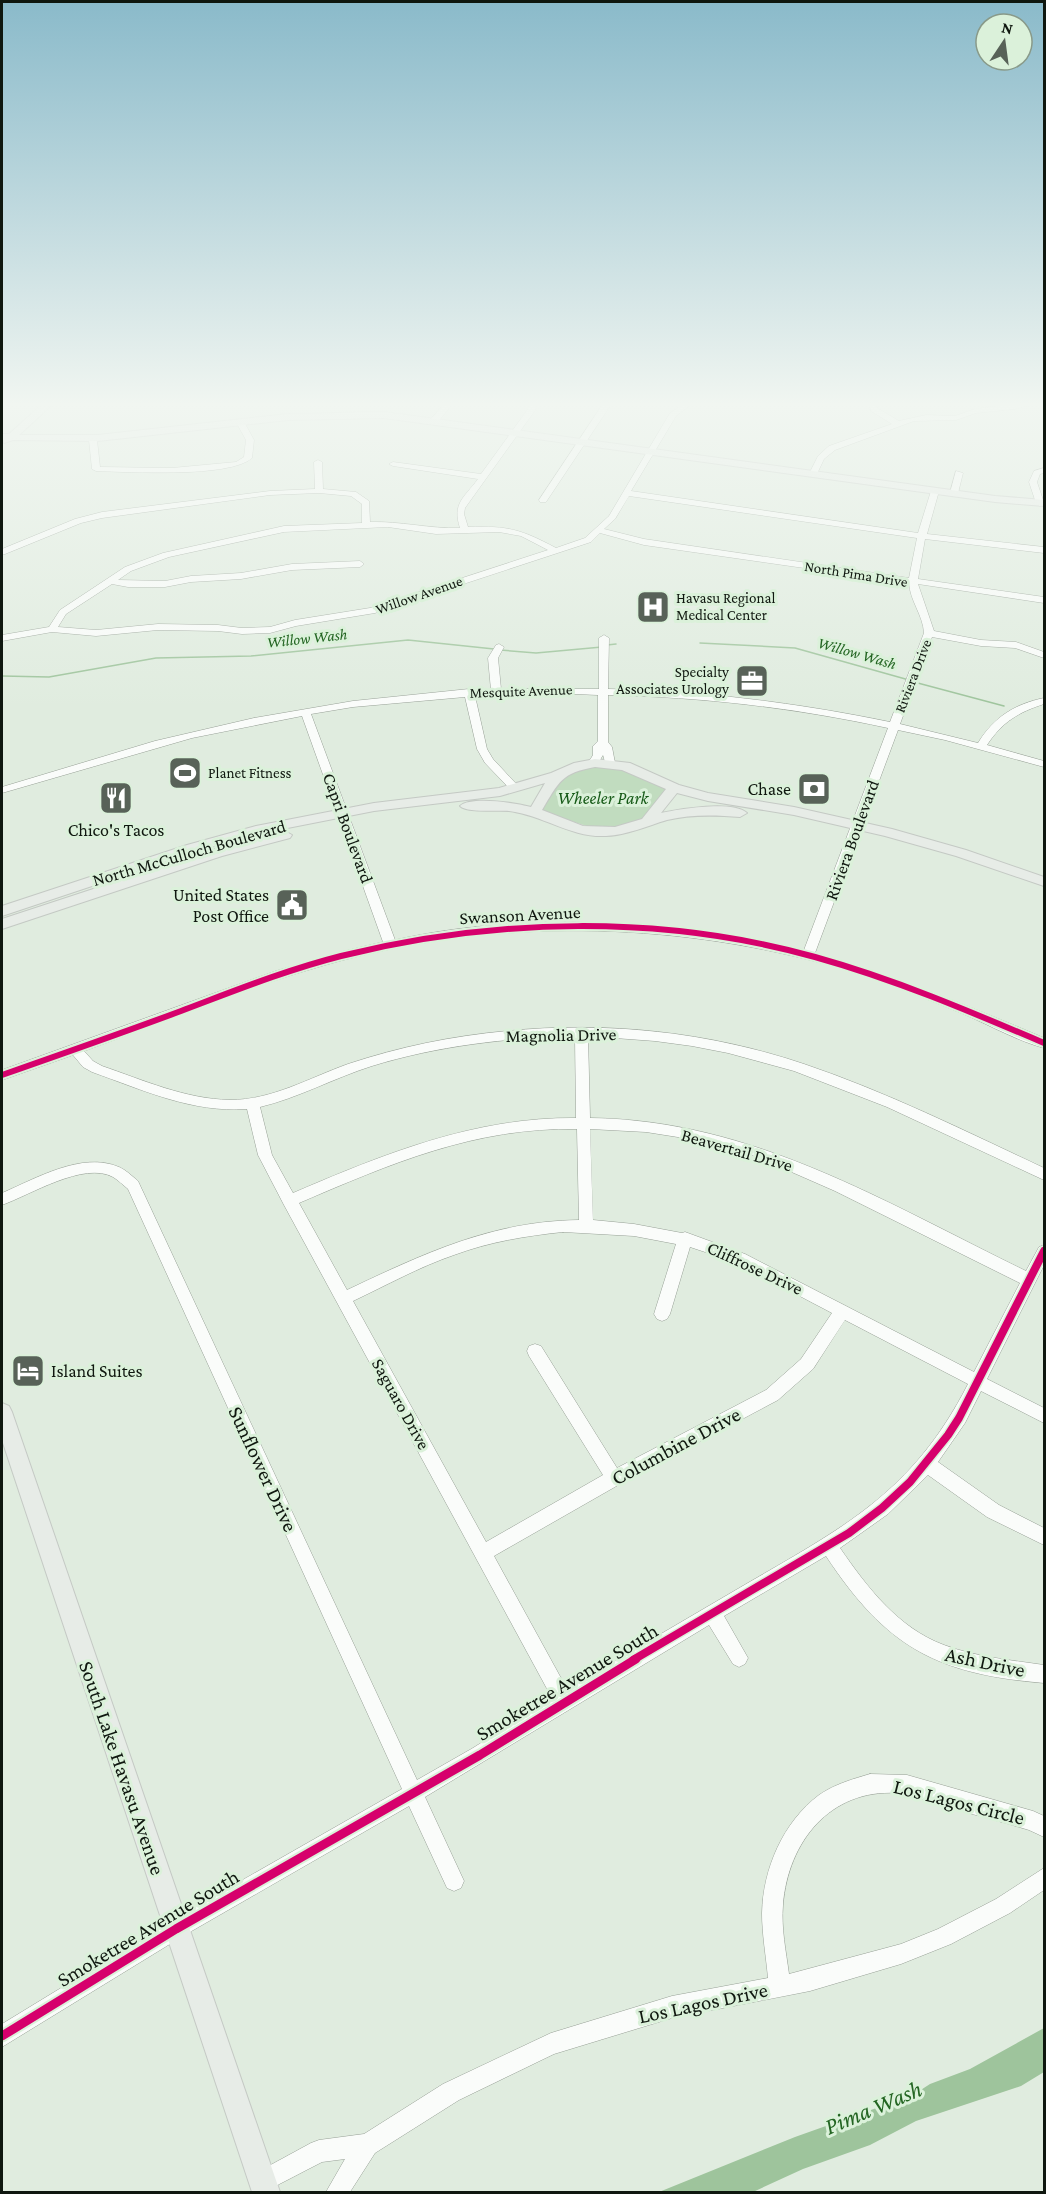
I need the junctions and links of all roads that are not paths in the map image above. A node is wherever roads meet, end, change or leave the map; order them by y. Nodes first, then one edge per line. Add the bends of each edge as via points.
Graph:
1 (184, 504) edge
2 (366, 504) edge
3 (463, 504) edge
4 (619, 504) edge
5 (705, 504) edge
6 (931, 504) edge
7 (366, 524) junction
8 (465, 530) junction
9 (598, 530) junction
10 (923, 536) junction
11 (554, 550) junction
12 (1044, 550) edge
13 (2, 552) edge
14 (360, 564) dead end
15 (111, 580) junction
16 (913, 583) junction
17 (1044, 600) edge
18 (52, 629) junction
19 (929, 633) junction
20 (2, 638) edge
21 (604, 644) dead end
22 (497, 650) dead end
23 (1044, 655) edge
24 (604, 690) junction
25 (496, 691) junction
26 (469, 692) junction
27 (1044, 702) edge
28 (305, 711) junction
29 (895, 724) junction
30 (603, 742) junction
31 (982, 745) junction
32 (593, 763) junction
33 (610, 763) junction
34 (1044, 764) edge
35 (556, 776) junction
36 (515, 788) junction
37 (674, 788) junction
38 (2, 790) edge
39 (534, 812) junction
40 (344, 817) junction
41 (646, 823) junction
42 (856, 830) junction
43 (978, 870) junction
44 (122, 871) junction
45 (1026, 876) junction
46 (1044, 882) edge
47 (1044, 894) edge
48 (82, 898) junction
49 (4, 913) edge
50 (2, 924) edge
51 (390, 944) junction
52 (808, 955) junction
53 (582, 1032) junction
54 (1044, 1043) edge
55 (76, 1050) junction
56 (2, 1075) edge
57 (252, 1103) junction
58 (583, 1123) junction
59 (1044, 1174) edge
60 (2, 1199) edge
61 (289, 1201) junction
62 (586, 1225) junction
63 (685, 1238) junction
64 (1044, 1251) edge
65 (1029, 1280) junction
66 (343, 1299) junction
67 (843, 1310) junction
68 (662, 1314) dead end
69 (535, 1351) dead end
70 (978, 1382) junction
71 (2, 1412) edge
72 (1044, 1416) edge
73 (928, 1465) junction
74 (614, 1478) junction
75 (1044, 1537) edge
76 (828, 1545) junction
77 (483, 1553) junction
78 (712, 1613) junction
79 (740, 1658) dead end
80 (1044, 1674) edge
81 (564, 1701) junction
82 (412, 1793) junction
83 (1044, 1827) edge
84 (1044, 1878) edge
85 (454, 1881) dead end
86 (176, 1929) junction
87 (780, 1986) junction
88 (2, 2036) edge
89 (367, 2145) junction
90 (264, 2187) edge
91 (337, 2193) edge

1 - 13 street via 89,517
2 - 7 street
3 - 8 street via 460,514
4 - 9 street, Willow Avenue
5 - 10 street
6 - 10 street
7 - 8 street
7 - 15 street via 267,532 166,555
8 - 11 street via 512,531 536,538
9 - 11 street, Willow Avenue via 588,540
9 - 16 street, North Pima Drive via 644,542
10 - 12 street
10 - 16 street
11 - 18 street, Willow Avenue via 372,611 270,630 158,627 96,633
14 - 15 street via 304,566 165,584
15 - 18 street via 63,612
16 - 17 street, North Pima Drive
16 - 19 street, Riviera Drive
18 - 20 street, Willow Avenue
19 - 23 street via 1016,645
19 - 29 street, Riviera Drive
21 - 24 street
22 - 25 street
24 - 25 street, Mesquite Avenue
24 - 29 street, Mesquite Avenue via 758,701
24 - 30 street
25 - 26 street, Mesquite Avenue
26 - 28 street, Mesquite Avenue
26 - 36 street via 482,749
27 - 31 street via 1004,717 993,726
28 - 38 street, Mesquite Avenue via 194,735
28 - 40 street, Capri Boulevard
29 - 31 street, Mesquite Avenue
29 - 42 street, Riviera Boulevard
30 - 32 street
30 - 33 street
31 - 34 street, Mesquite Avenue
32 - 33 main road, North McCulloch Boulevard
32 - 35 main road, North McCulloch Boulevard
33 - 37 main road, North McCulloch Boulevard
35 - 36 main road, North McCulloch Boulevard
35 - 39 main road
36 - 40 main road, North McCulloch Boulevard
37 - 41 main road
37 - 42 main road, North McCulloch Boulevard via 794,812
39 - 40 main road via 501,806 463,806
39 - 41 main road via 594,832 625,830
40 - 44 main road, North McCulloch Boulevard via 256,830
40 - 48 main road, North McCulloch Boulevard via 217,853
40 - 51 street, Capri Boulevard
41 - 42 main road via 678,813 714,811
42 - 43 main road
42 - 45 main road via 929,843
42 - 52 street, Riviera Boulevard
43 - 45 main road via 987,868 1015,877
43 - 47 main road
44 - 48 main road via 110,882 87,890
44 - 49 main road, North McCulloch Boulevard
45 - 46 main road
48 - 50 main road, North McCulloch Boulevard
51 - 52 street, Swanson Avenue via 499,929 607,926 714,936
51 - 55 street, Swanson Avenue via 287,972
52 - 54 street, Swanson Avenue via 919,991
53 - 57 street, Magnolia Drive via 510,1034 428,1047 348,1069 278,1097
53 - 58 street
53 - 59 street, Magnolia Drive via 675,1038 798,1067 878,1098
55 - 56 street, Swanson Avenue
55 - 57 street, Magnolia Drive via 97,1069 192,1100 219,1105
57 - 61 street, Saguaro Drive via 265,1155
58 - 61 street, Beavertail Drive via 521,1126 454,1138 390,1159
58 - 62 street
58 - 65 street, Beavertail Drive via 667,1130 756,1152 821,1178
60 - 82 street, Sunflower Drive via 77,1170 97,1168 116,1172 133,1185
61 - 66 street, Saguaro Drive
62 - 63 street, Cliffrose Drive via 636,1228
62 - 66 street, Cliffrose Drive via 529,1229 478,1240
63 - 67 street, Cliffrose Drive via 740,1258
63 - 68 street
64 - 65 street, Smoketree Avenue South
65 - 70 street, Smoketree Avenue South
66 - 77 street, Saguaro Drive
67 - 70 street, Cliffrose Drive
67 - 74 street, Columbine Drive via 817,1352 785,1386
69 - 74 street
70 - 72 street, Cliffrose Drive
70 - 73 street, Smoketree Avenue South
71 - 86 main road, South Lake Havasu Avenue
73 - 75 street via 993,1511
73 - 76 street, Smoketree Avenue South via 877,1514
74 - 77 street, Columbine Drive
76 - 78 street, Smoketree Avenue South
76 - 80 street, Ash Drive via 866,1600 914,1640 959,1659
77 - 81 street, Saguaro Drive
78 - 79 street
78 - 81 street, Smoketree Avenue South
81 - 82 street, Smoketree Avenue South
82 - 85 street, Sunflower Drive
82 - 86 street, Smoketree Avenue South
83 - 87 street, Los Lagos Circle via 899,1783 865,1785 834,1796 801,1826 779,1868 773,1920
84 - 87 street, Los Lagos Drive via 1003,1906 901,1954 857,1969
86 - 88 street, Smoketree Avenue South
86 - 90 main road, South Lake Havasu Avenue
87 - 89 street, Los Lagos Drive via 672,2007 551,2044 451,2092
89 - 90 street, Los Lagos Drive via 319,2151
89 - 91 street, Los Lagos Drive

